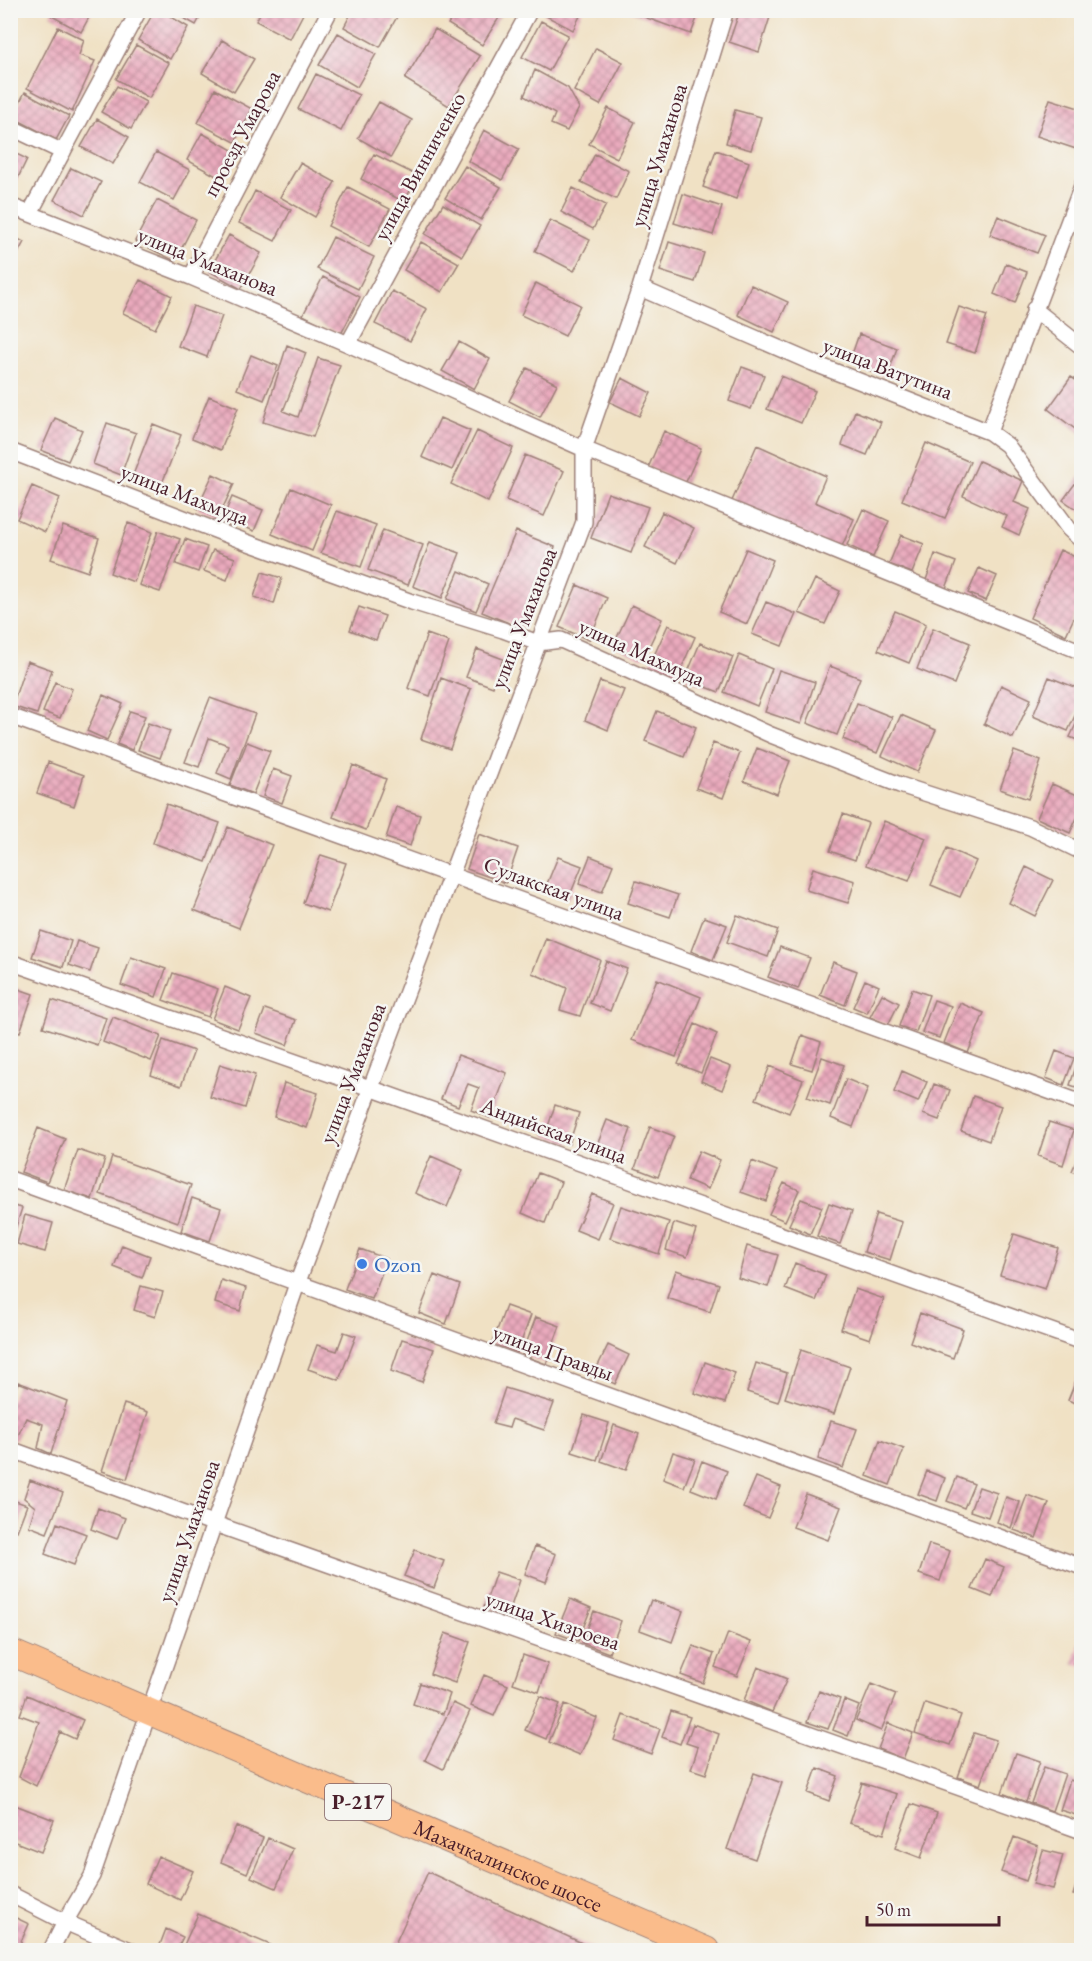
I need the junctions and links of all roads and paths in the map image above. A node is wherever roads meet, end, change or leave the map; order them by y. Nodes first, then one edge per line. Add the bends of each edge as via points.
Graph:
1 (139, 10) edge
2 (330, 10) edge
3 (530, 10) edge
4 (726, 10) edge
5 (10, 128) edge
6 (63, 152) junction
7 (1082, 186) edge
8 (10, 206) edge
9 (30, 213) junction
10 (191, 277) junction
11 (640, 288) junction
12 (1034, 309) junction
13 (348, 344) junction
14 (1082, 347) edge
15 (989, 432) junction
16 (584, 449) junction
17 (10, 451) edge
18 (1082, 542) edge
19 (538, 643) junction
20 (1082, 652) edge
21 (10, 716) edge
22 (1082, 852) edge
23 (451, 874) junction
24 (10, 962) edge
25 (370, 1088) junction
26 (1082, 1103) edge
27 (10, 1179) edge
28 (297, 1284) junction
29 (1082, 1342) edge
30 (10, 1449) edge
31 (215, 1524) junction
32 (1082, 1567) edge
33 (10, 1652) edge
34 (149, 1713) junction
35 (1082, 1831) edge
36 (10, 1894) edge
37 (65, 1922) junction
38 (51, 1950) edge
39 (130, 1950) edge
40 (706, 1950) edge

1 - 6 street
2 - 10 street, проезд Умарова
3 - 13 street, улица Винниченко
4 - 11 street, улица Умаханова
5 - 6 street
6 - 9 street
7 - 12 street
8 - 9 street, улица Умаханова
9 - 10 street, улица Умаханова
10 - 13 street, улица Умаханова
11 - 15 street, улица Ватутина via 813,363
11 - 16 street, улица Умаханова
12 - 14 street
12 - 15 street
13 - 16 street, улица Умаханова
15 - 18 street, улица Ватутина via 1007,445
16 - 19 street, улица Умаханова via 584,522
16 - 20 street, улица Умаханова
17 - 19 street, улица Махмуда via 268,550
19 - 22 street, улица Махмуда via 561,639 771,735 900,785 1030,827
19 - 23 street, улица Умаханова
21 - 23 street, Сулакская улица
23 - 25 street, улица Умаханова
23 - 26 street, Сулакская улица
24 - 25 street, Андийская улица
25 - 28 street, улица Умаханова
25 - 29 street, Андийская улица
27 - 28 street, улица Правды
28 - 31 street, улица Умаханова
28 - 32 street, улица Правды
30 - 31 street, улица Хизроева
31 - 34 street, улица Умаханова
31 - 35 street, улица Хизроева
33 - 34 highway, Махачкалинское шоссе / Р-217
34 - 37 street, улица Умаханова via 92,1876
34 - 40 highway, Махачкалинское шоссе / Р-217
36 - 37 street
37 - 38 street, улица Умаханова
37 - 39 street

